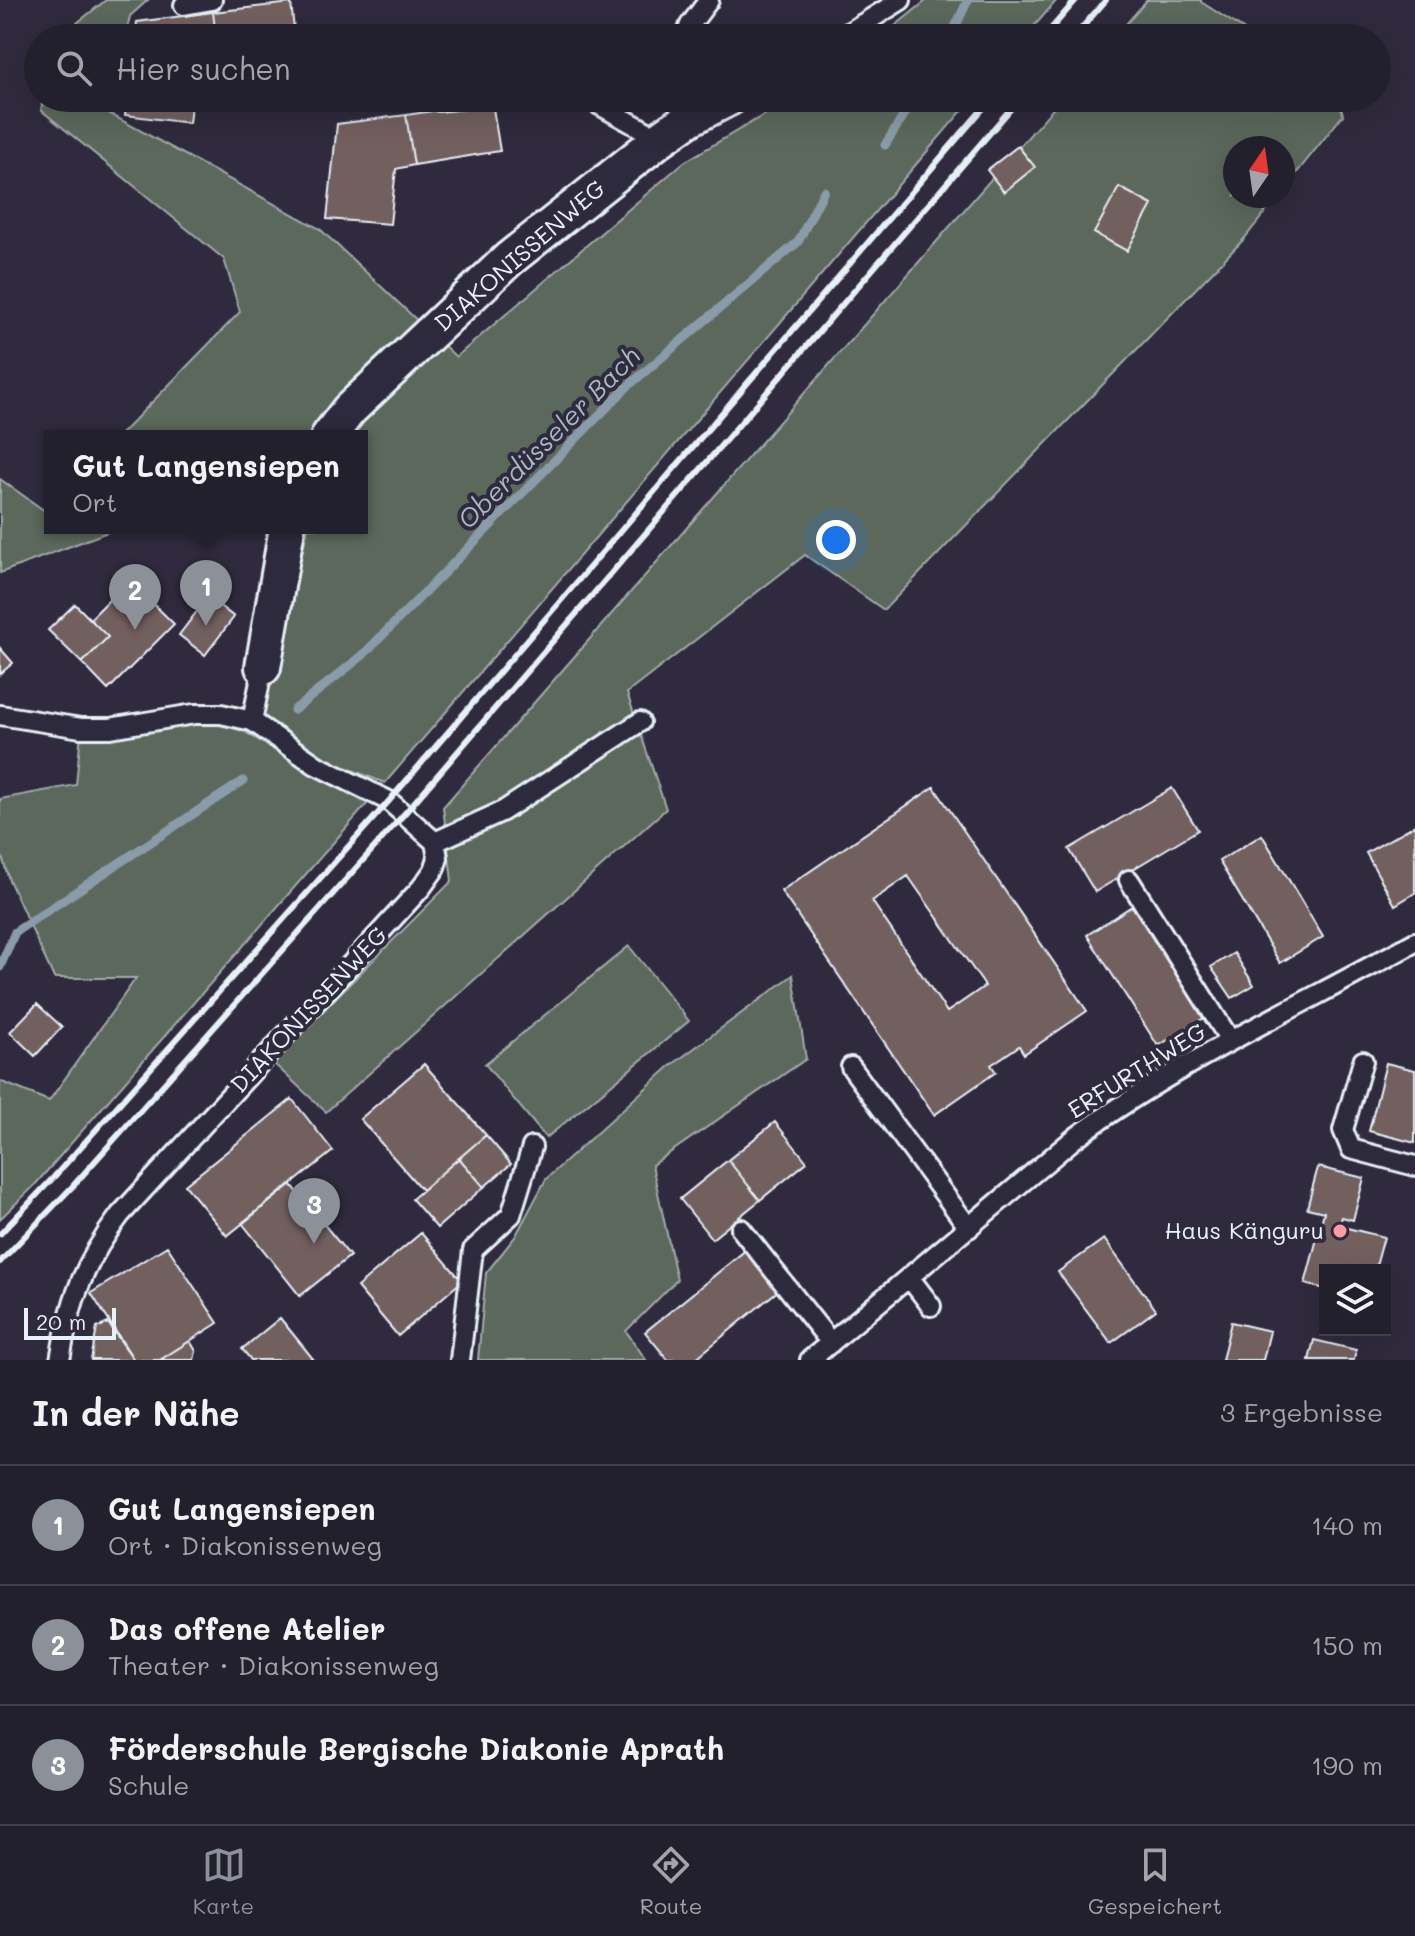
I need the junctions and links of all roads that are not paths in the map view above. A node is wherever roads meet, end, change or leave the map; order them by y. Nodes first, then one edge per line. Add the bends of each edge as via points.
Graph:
1 (212, 0) edge
2 (709, 0) edge
3 (901, 0) edge
4 (184, 5) dead end
5 (691, 24) edge
6 (862, 24) edge
7 (612, 112) edge
8 (684, 112) edge
9 (660, 139) junction
10 (334, 430) edge
11 (286, 534) edge
12 (263, 667) joint
13 (0, 715) edge
14 (252, 721) junction
15 (640, 722) dead end
16 (435, 842) junction
17 (1129, 880) dead end
18 (1415, 942) edge
19 (1230, 1040) junction
20 (1363, 1061) dead end
21 (851, 1067) dead end
22 (532, 1147) dead end
23 (1415, 1166) edge
24 (969, 1228) junction
25 (741, 1229) dead end
26 (909, 1277) junction
27 (931, 1306) dead end
28 (831, 1343) junction
29 (60, 1360) edge
30 (460, 1360) edge
31 (810, 1360) edge

1 - 4 lane
2 - 5 lane
3 - 6 lane
7 - 9 lane
8 - 9 street, DIAKONISSENWEG
9 - 10 street, DIAKONISSENWEG via 509,259
11 - 12 street
12 - 14 lane
13 - 14 lane via 57,729 110,728 194,714
14 - 16 lane via 316,765 389,801
15 - 16 lane via 503,811
16 - 29 lane, DIAKONISSENWEG via 438,858 421,888 98,1244 71,1305
17 - 19 lane
18 - 19 lane, ERFURTHWEG
19 - 24 lane, ERFURTHWEG via 1117,1107
20 - 23 lane via 1343,1130 1351,1149
21 - 24 lane
22 - 30 lane via 511,1215 473,1250
24 - 26 lane, ERFURTHWEG
25 - 28 lane
26 - 27 lane
26 - 28 lane, ERFURTHWEG
28 - 31 lane, ERFURTHWEG

